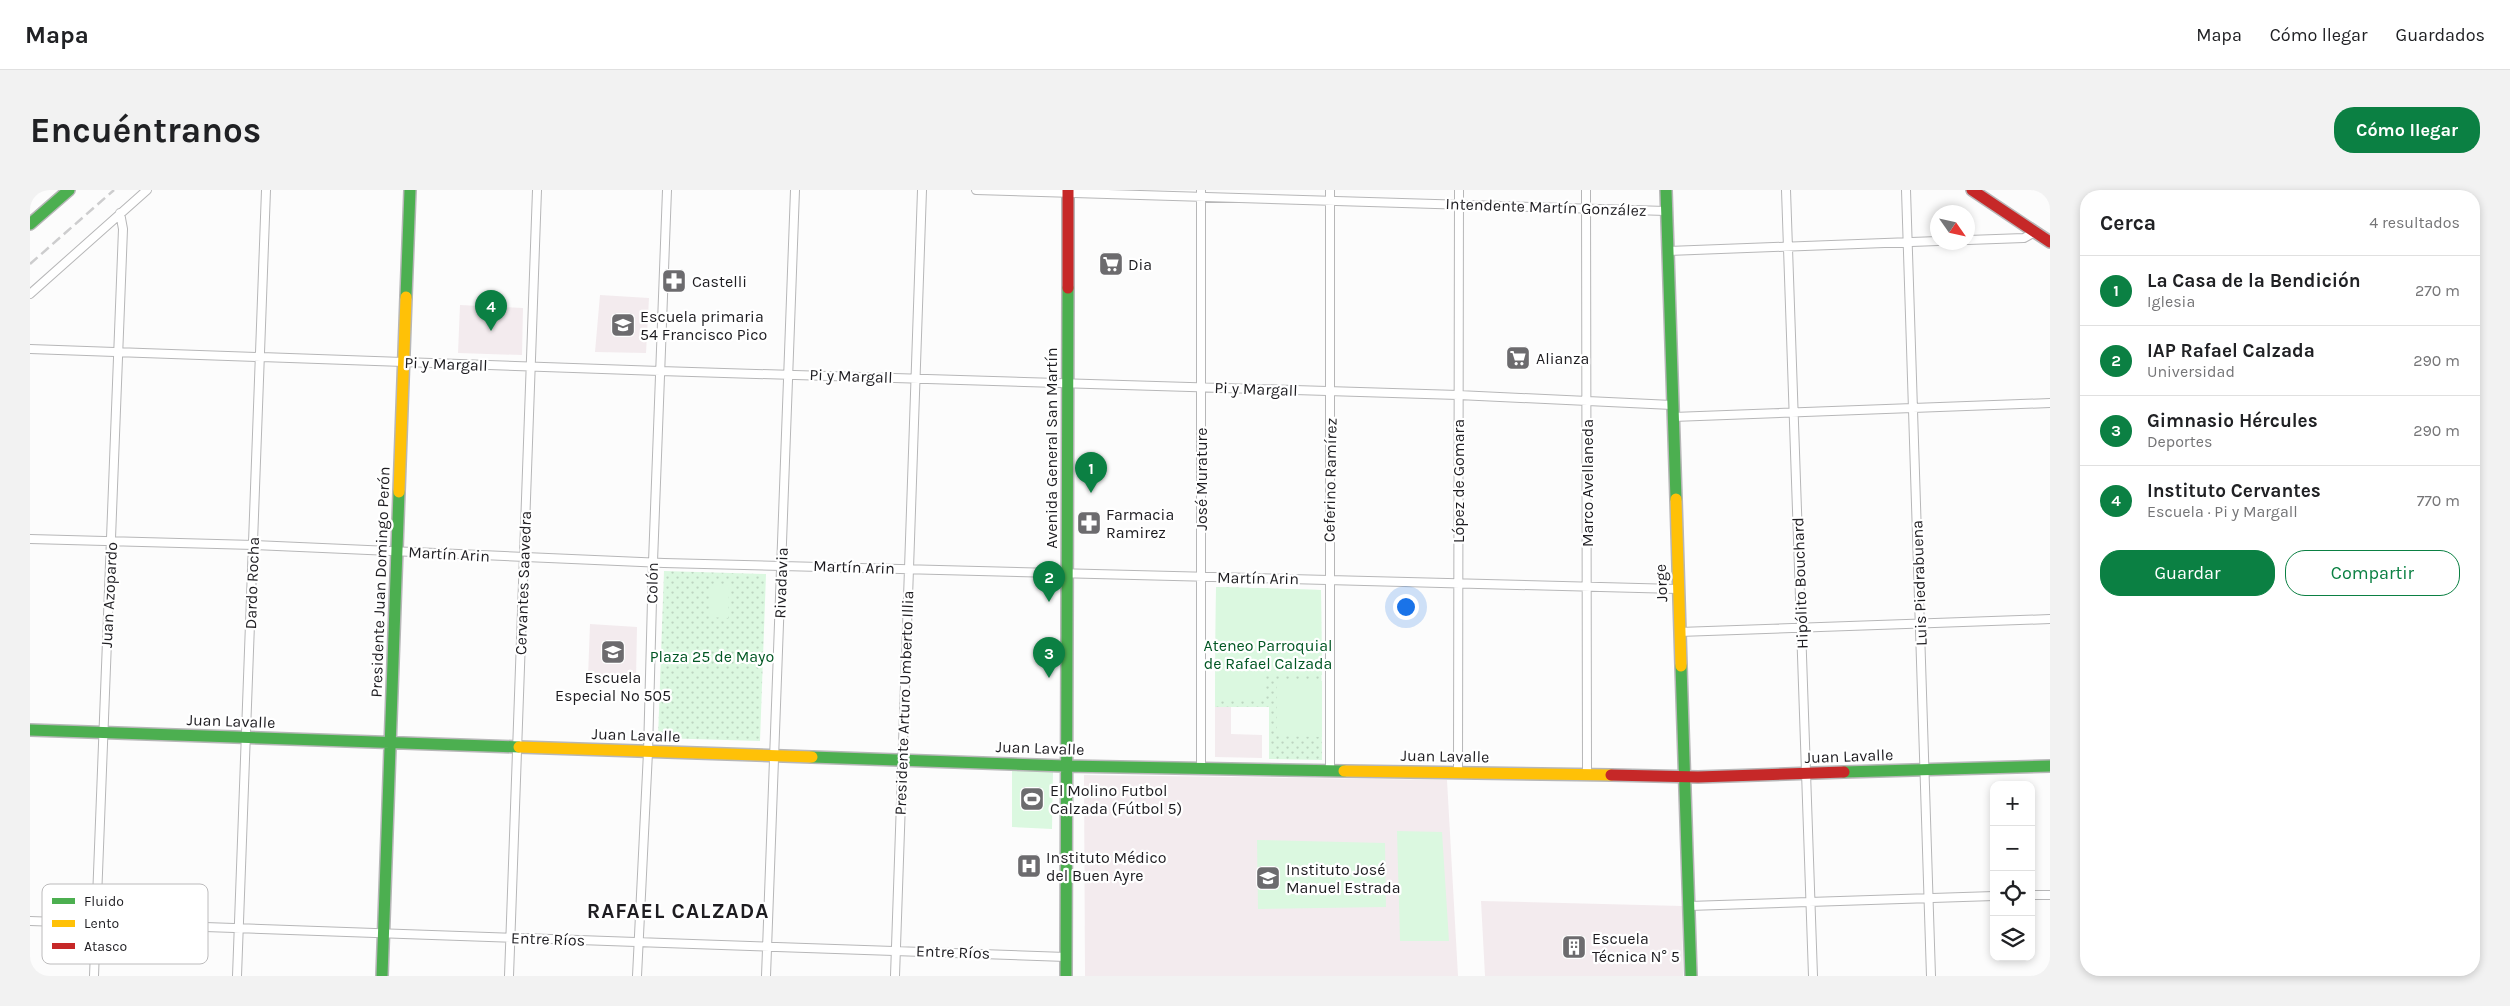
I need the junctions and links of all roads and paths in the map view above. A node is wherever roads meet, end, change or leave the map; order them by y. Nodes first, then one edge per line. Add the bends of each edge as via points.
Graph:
1 (68, 190) edge
2 (147, 190) edge
3 (266, 190) edge
4 (410, 190) edge
5 (537, 190) edge
6 (667, 190) edge
7 (795, 190) edge
8 (922, 190) edge
9 (976, 190) edge
10 (1330, 190) edge
11 (1459, 190) edge
12 (1586, 190) edge
13 (1666, 190) edge
14 (1786, 190) edge
15 (1906, 190) edge
16 (1972, 190) edge
17 (1068, 192) edge
18 (1201, 193) edge
19 (1330, 201) junction
20 (1459, 205) junction
21 (1586, 209) junction
22 (1666, 211) junction
23 (120, 214) junction
24 (30, 224) edge
25 (2035, 232) junction
26 (1975, 240) edge
27 (1930, 241) edge
28 (1907, 242) junction
29 (2050, 242) edge
30 (1788, 246) junction
31 (1668, 251) junction
32 (30, 294) edge
33 (30, 349) edge
34 (117, 351) junction
35 (259, 357) junction
36 (404, 362) junction
37 (531, 367) junction
38 (660, 371) junction
39 (788, 374) junction
40 (917, 378) junction
41 (1068, 383) junction
42 (1201, 387) junction
43 (1331, 392) junction
44 (1458, 396) junction
45 (1586, 400) junction
46 (1672, 404) junction
47 (2050, 404) edge
48 (1912, 408) junction
49 (1794, 412) junction
50 (1673, 417) junction
51 (30, 539) edge
52 (111, 542) junction
53 (254, 546) junction
54 (397, 552) junction
55 (524, 557) junction
56 (652, 562) junction
57 (782, 564) junction
58 (909, 568) junction
59 (1067, 573) junction
60 (1202, 577) junction
61 (1329, 579) junction
62 (1459, 583) junction
63 (1587, 586) junction
64 (1677, 590) junction
65 (2050, 619) edge
66 (1920, 622) junction
67 (1801, 627) junction
68 (1679, 632) junction
69 (30, 730) edge
70 (102, 732) junction
71 (245, 738) junction
72 (391, 744) junction
73 (518, 748) junction
74 (648, 752) junction
75 (775, 756) junction
76 (902, 759) junction
77 (1065, 766) junction
78 (2050, 766) edge
79 (1201, 768) junction
80 (1330, 770) junction
81 (1926, 770) junction
82 (1458, 773) junction
83 (1807, 773) junction
84 (1587, 775) junction
85 (1683, 777) junction
86 (97, 884) edge
87 (2035, 895) edge
88 (2050, 895) edge
89 (1990, 896) edge
90 (1930, 897) junction
91 (1810, 902) junction
92 (1689, 906) junction
93 (208, 927) edge
94 (238, 928) junction
95 (383, 933) junction
96 (510, 938) junction
97 (639, 942) junction
98 (767, 946) junction
99 (896, 950) junction
100 (1066, 957) junction
101 (237, 976) edge
102 (382, 976) edge
103 (509, 976) edge
104 (638, 976) edge
105 (766, 976) edge
106 (895, 976) edge
107 (1066, 976) edge
108 (1691, 976) edge
109 (1813, 976) edge
110 (1931, 976) edge

1 - 24 street
2 - 23 street
3 - 35 street, Dardo Rocha
4 - 36 street, Presidente Juan Domingo Perón
5 - 37 street, Cervantes Saavedra
6 - 38 street, Colón
7 - 39 street, Rivadavia
8 - 40 street, Presidente Arturo Umberto Illia
9 - 17 street, Intendente Martín González
10 - 19 street, Ceferino Ramírez
11 - 20 street, López de Gomara
12 - 21 street, Marco Avellaneda
13 - 22 street, Jorge
14 - 30 street, Hipólito Bouchard
15 - 28 street, Luis Piedrabuena
16 - 25 street
17 - 18 street, Intendente Martín González
17 - 41 street, Avenida General San Martín
18 - 19 street, Intendente Martín González
18 - 42 street, José Murature
19 - 20 street, Intendente Martín González
19 - 43 street, Ceferino Ramírez
20 - 21 street, Intendente Martín González
20 - 44 street, López de Gomara
21 - 22 street, Intendente Martín González
21 - 45 street, Marco Avellaneda
22 - 31 street, Jorge
23 - 32 street
23 - 34 street, Juan Azopardo via 123,229
25 - 26 street via 2024,238
25 - 29 street
27 - 28 street
28 - 30 street
28 - 48 street, Luis Piedrabuena
30 - 31 street
30 - 49 street, Hipólito Bouchard
31 - 46 street, Jorge
33 - 34 street, Pi y Margall
34 - 35 street, Pi y Margall
34 - 52 street, Juan Azopardo
35 - 36 street, Pi y Margall
35 - 53 street, Dardo Rocha
36 - 37 street, Pi y Margall
36 - 54 street, Presidente Juan Domingo Perón
37 - 38 street, Pi y Margall
37 - 55 street, Cervantes Saavedra
38 - 39 street, Pi y Margall
38 - 56 street, Colón
39 - 40 street, Pi y Margall
39 - 57 street, Rivadavia
40 - 41 street, Pi y Margall
40 - 58 street, Presidente Arturo Umberto Illia
41 - 42 street, Pi y Margall
41 - 59 street, Avenida General San Martín
42 - 43 street, Pi y Margall
42 - 60 street, José Murature
43 - 44 street, Pi y Margall
43 - 61 street, Ceferino Ramírez
44 - 45 street, Pi y Margall
44 - 62 street, López de Gomara
45 - 46 street, Pi y Margall
45 - 63 street, Marco Avellaneda
46 - 50 street, Jorge
47 - 48 street
48 - 49 street
48 - 66 street, Luis Piedrabuena
49 - 50 street
49 - 67 street, Hipólito Bouchard
50 - 64 street, Jorge
51 - 52 street, Martín Arin
52 - 53 street, Martín Arin
52 - 70 street, Juan Azopardo
53 - 54 street, Martín Arin
53 - 71 street, Dardo Rocha
54 - 55 street, Martín Arin
54 - 72 street, Presidente Juan Domingo Perón
55 - 56 street, Martín Arin
55 - 73 street, Cervantes Saavedra
56 - 57 street, Martín Arin
56 - 74 street, Colón
57 - 58 street, Martín Arin
57 - 75 street, Rivadavia
58 - 59 street, Martín Arin
58 - 76 street, Presidente Arturo Umberto Illia
59 - 60 street, Martín Arin
59 - 77 street, Avenida General San Martín
60 - 61 street, Martín Arin
60 - 79 street, José Murature
61 - 62 street, Martín Arin
61 - 80 street, Ceferino Ramírez
62 - 63 street, Martín Arin
62 - 82 street, López de Gomara
63 - 64 street, Martín Arin
63 - 84 street, Marco Avellaneda
64 - 68 street, Jorge
65 - 66 street
66 - 67 street
66 - 81 street, Luis Piedrabuena
67 - 68 street
67 - 83 street, Hipólito Bouchard
68 - 85 street, Jorge
69 - 70 street, Juan Lavalle
70 - 71 street, Juan Lavalle
70 - 86 street, Juan Azopardo
71 - 72 street, Juan Lavalle
71 - 94 street, Dardo Rocha
72 - 73 street, Juan Lavalle
72 - 95 street, Presidente Juan Domingo Perón
73 - 74 street, Juan Lavalle
73 - 96 street, Cervantes Saavedra
74 - 75 street, Juan Lavalle
74 - 97 street, Colón
75 - 76 street, Juan Lavalle
75 - 98 street, Rivadavia
76 - 77 street, Juan Lavalle
76 - 99 street, Presidente Arturo Umberto Illia
77 - 79 street, Juan Lavalle
77 - 100 street, Avenida General San Martín
78 - 81 street, Juan Lavalle
79 - 80 street, Juan Lavalle
80 - 82 street, Juan Lavalle
81 - 83 street, Juan Lavalle
81 - 90 street, Luis Piedrabuena
82 - 84 street, Juan Lavalle
83 - 85 street, Juan Lavalle
83 - 91 street, Hipólito Bouchard
84 - 85 street, Juan Lavalle
85 - 92 street, Jorge
87 - 88 street
89 - 90 street
90 - 91 street
90 - 110 street, Luis Piedrabuena
91 - 92 street
91 - 109 street, Hipólito Bouchard
92 - 108 street, Jorge
93 - 94 street, Entre Ríos
94 - 95 street, Entre Ríos
94 - 101 street, Dardo Rocha
95 - 96 street, Entre Ríos
95 - 102 street, Presidente Juan Domingo Perón
96 - 97 street, Entre Ríos
96 - 103 street, Cervantes Saavedra
97 - 98 street, Entre Ríos
97 - 104 street, Colón
98 - 99 street, Entre Ríos
98 - 105 street, Rivadavia
99 - 100 street, Entre Ríos
99 - 106 street, Presidente Arturo Umberto Illia
100 - 107 street, Avenida General San Martín

